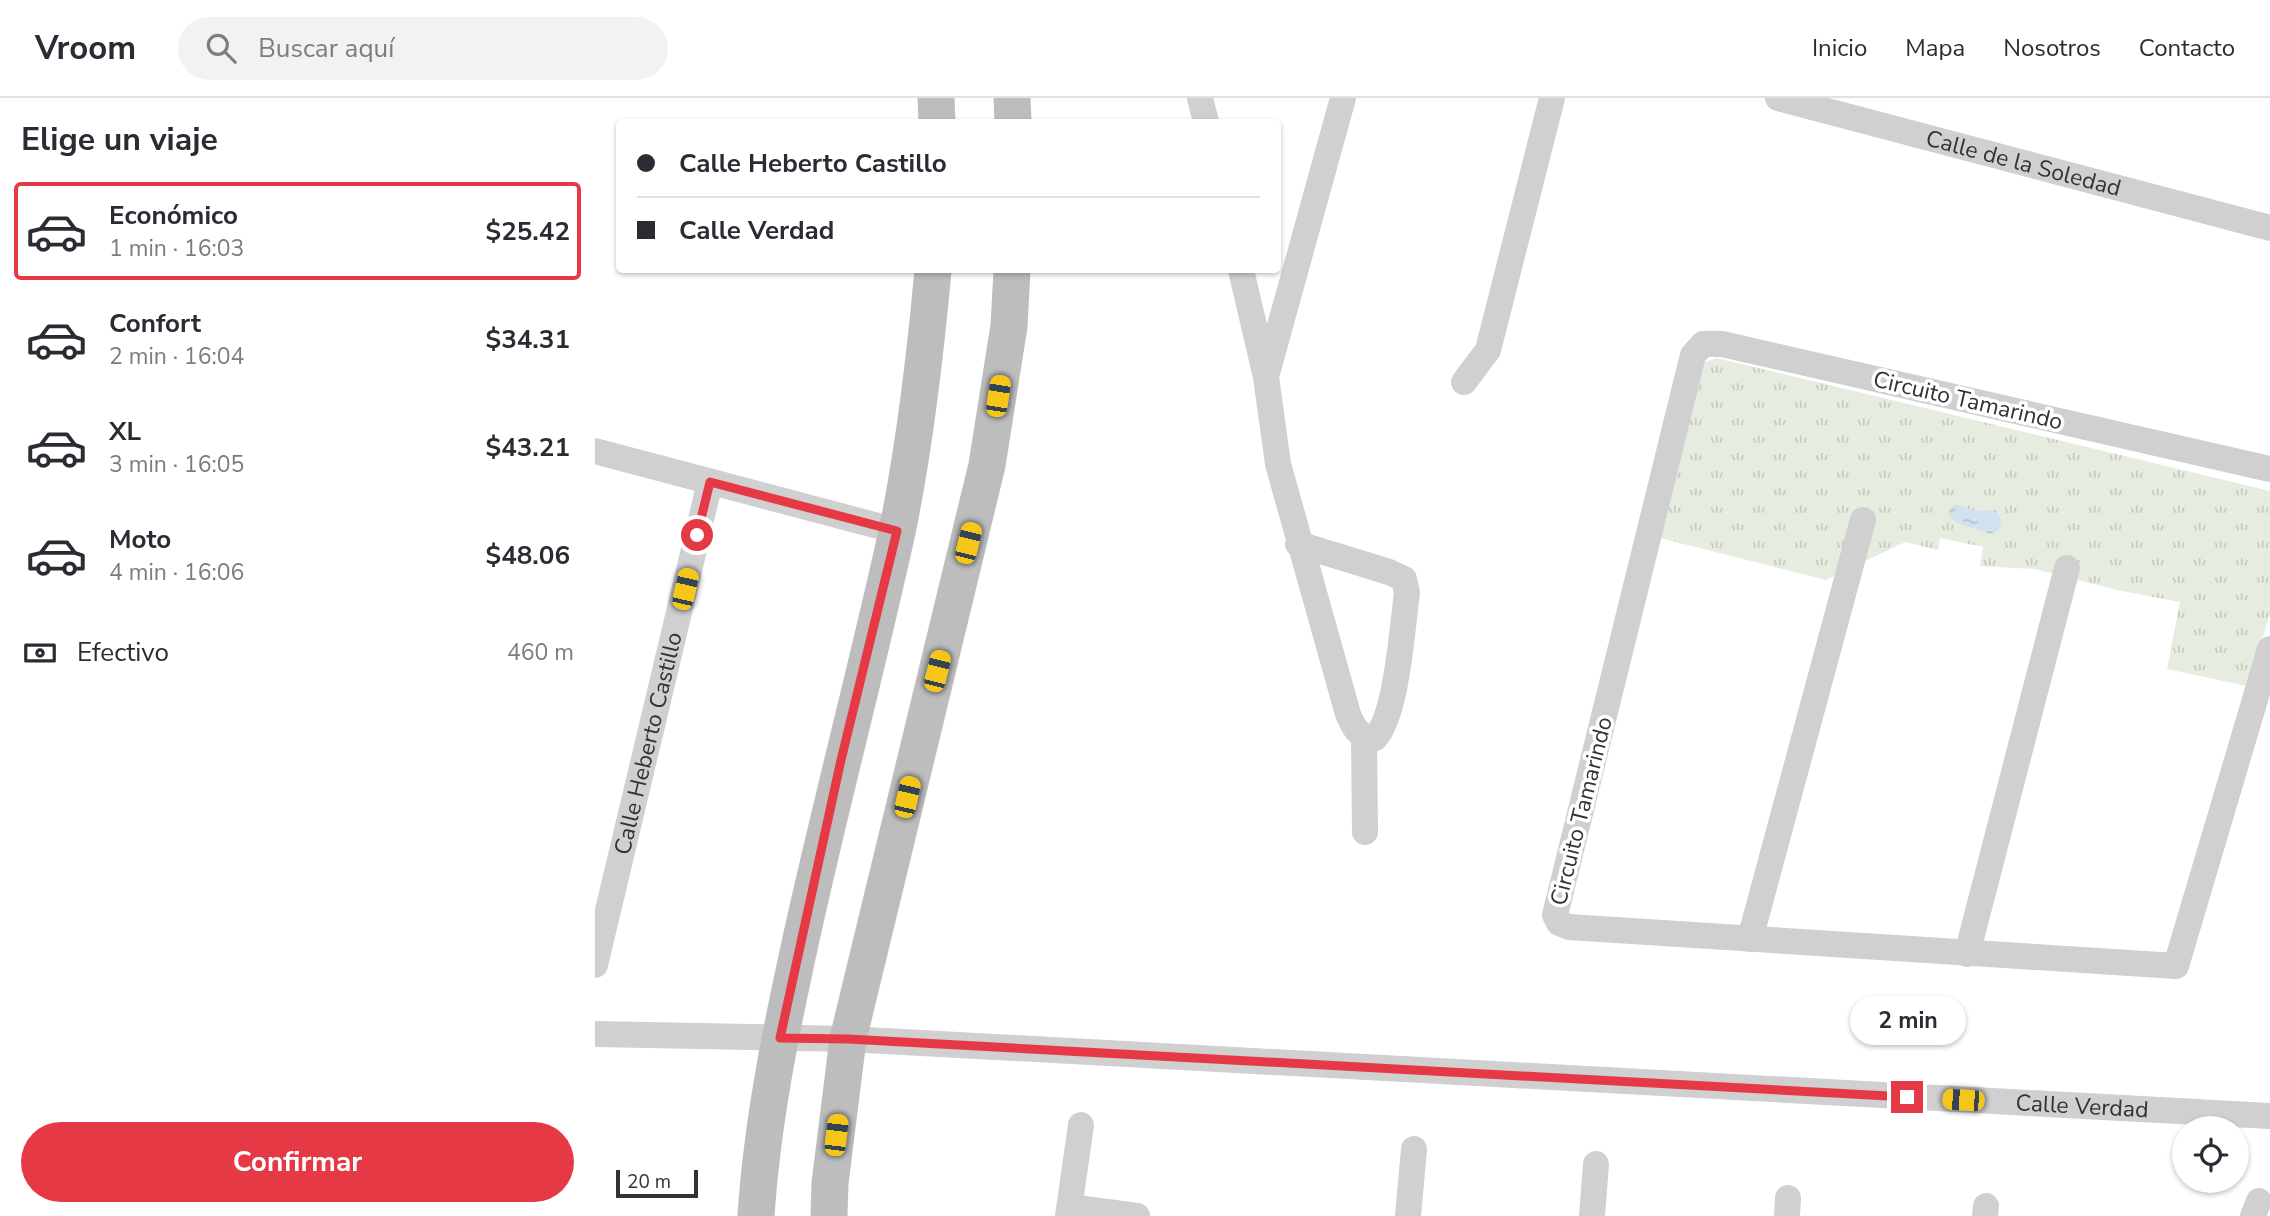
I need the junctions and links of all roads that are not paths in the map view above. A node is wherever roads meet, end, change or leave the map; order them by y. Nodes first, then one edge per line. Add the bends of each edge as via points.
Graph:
1 (936, 98) edge
2 (1012, 98) edge
3 (1200, 98) edge
4 (1343, 98) edge
5 (1552, 98) edge
6 (1778, 98) edge
7 (1808, 102) edge
8 (937, 119) edge
9 (1013, 119) edge
10 (1205, 119) edge
11 (2270, 228) edge
12 (933, 273) edge
13 (1012, 273) edge
14 (1242, 273) edge
15 (1266, 377) junction
16 (1464, 382) dead end
17 (595, 452) edge
18 (2270, 470) edge
19 (710, 482) junction
20 (1863, 520) dead end
21 (897, 531) junction
22 (1298, 544) junction
23 (2067, 568) dead end
24 (2270, 649) edge
25 (1364, 737) junction
26 (1365, 831) dead end
27 (1750, 939) junction
28 (1967, 954) junction
29 (595, 965) edge
30 (595, 1034) edge
31 (780, 1038) junction
32 (848, 1039) junction
33 (2270, 1116) edge
34 (1081, 1125) dead end
35 (1414, 1149) dead end
36 (1596, 1164) dead end
37 (1069, 1212) edge
38 (756, 1216) edge
39 (829, 1216) edge
40 (1137, 1216) edge
41 (1408, 1216) edge
42 (1592, 1216) edge

1 - 8 main road
2 - 9 main road
3 - 10 street
4 - 15 street
5 - 16 street via 1489,350
6 - 7 street, Calle de la Soledad
7 - 11 street, Calle de la Soledad
12 - 21 main road via 923,380
13 - 32 main road via 1009,326 986,465
14 - 15 street
15 - 22 street via 1277,464
17 - 19 street
18 - 27 street, Circuito Tamarindo via 1722,344 1703,344 1693,355 1555,915 1569,927
19 - 21 street
19 - 29 street, Calle Heberto Castillo
20 - 27 street
21 - 31 main road
22 - 25 street via 1348,714
22 - 25 street via 1403,579 1407,593 1390,708 1384,728 1375,738
23 - 28 street
24 - 28 street, Circuito Tamarindo via 2176,966
25 - 26 street
27 - 28 street, Circuito Tamarindo
30 - 31 street, Calle Verdad
31 - 32 street, Calle Verdad
31 - 38 main road
32 - 33 street, Calle Verdad
32 - 39 main road
34 - 37 street
35 - 41 street
36 - 42 street
37 - 40 street

